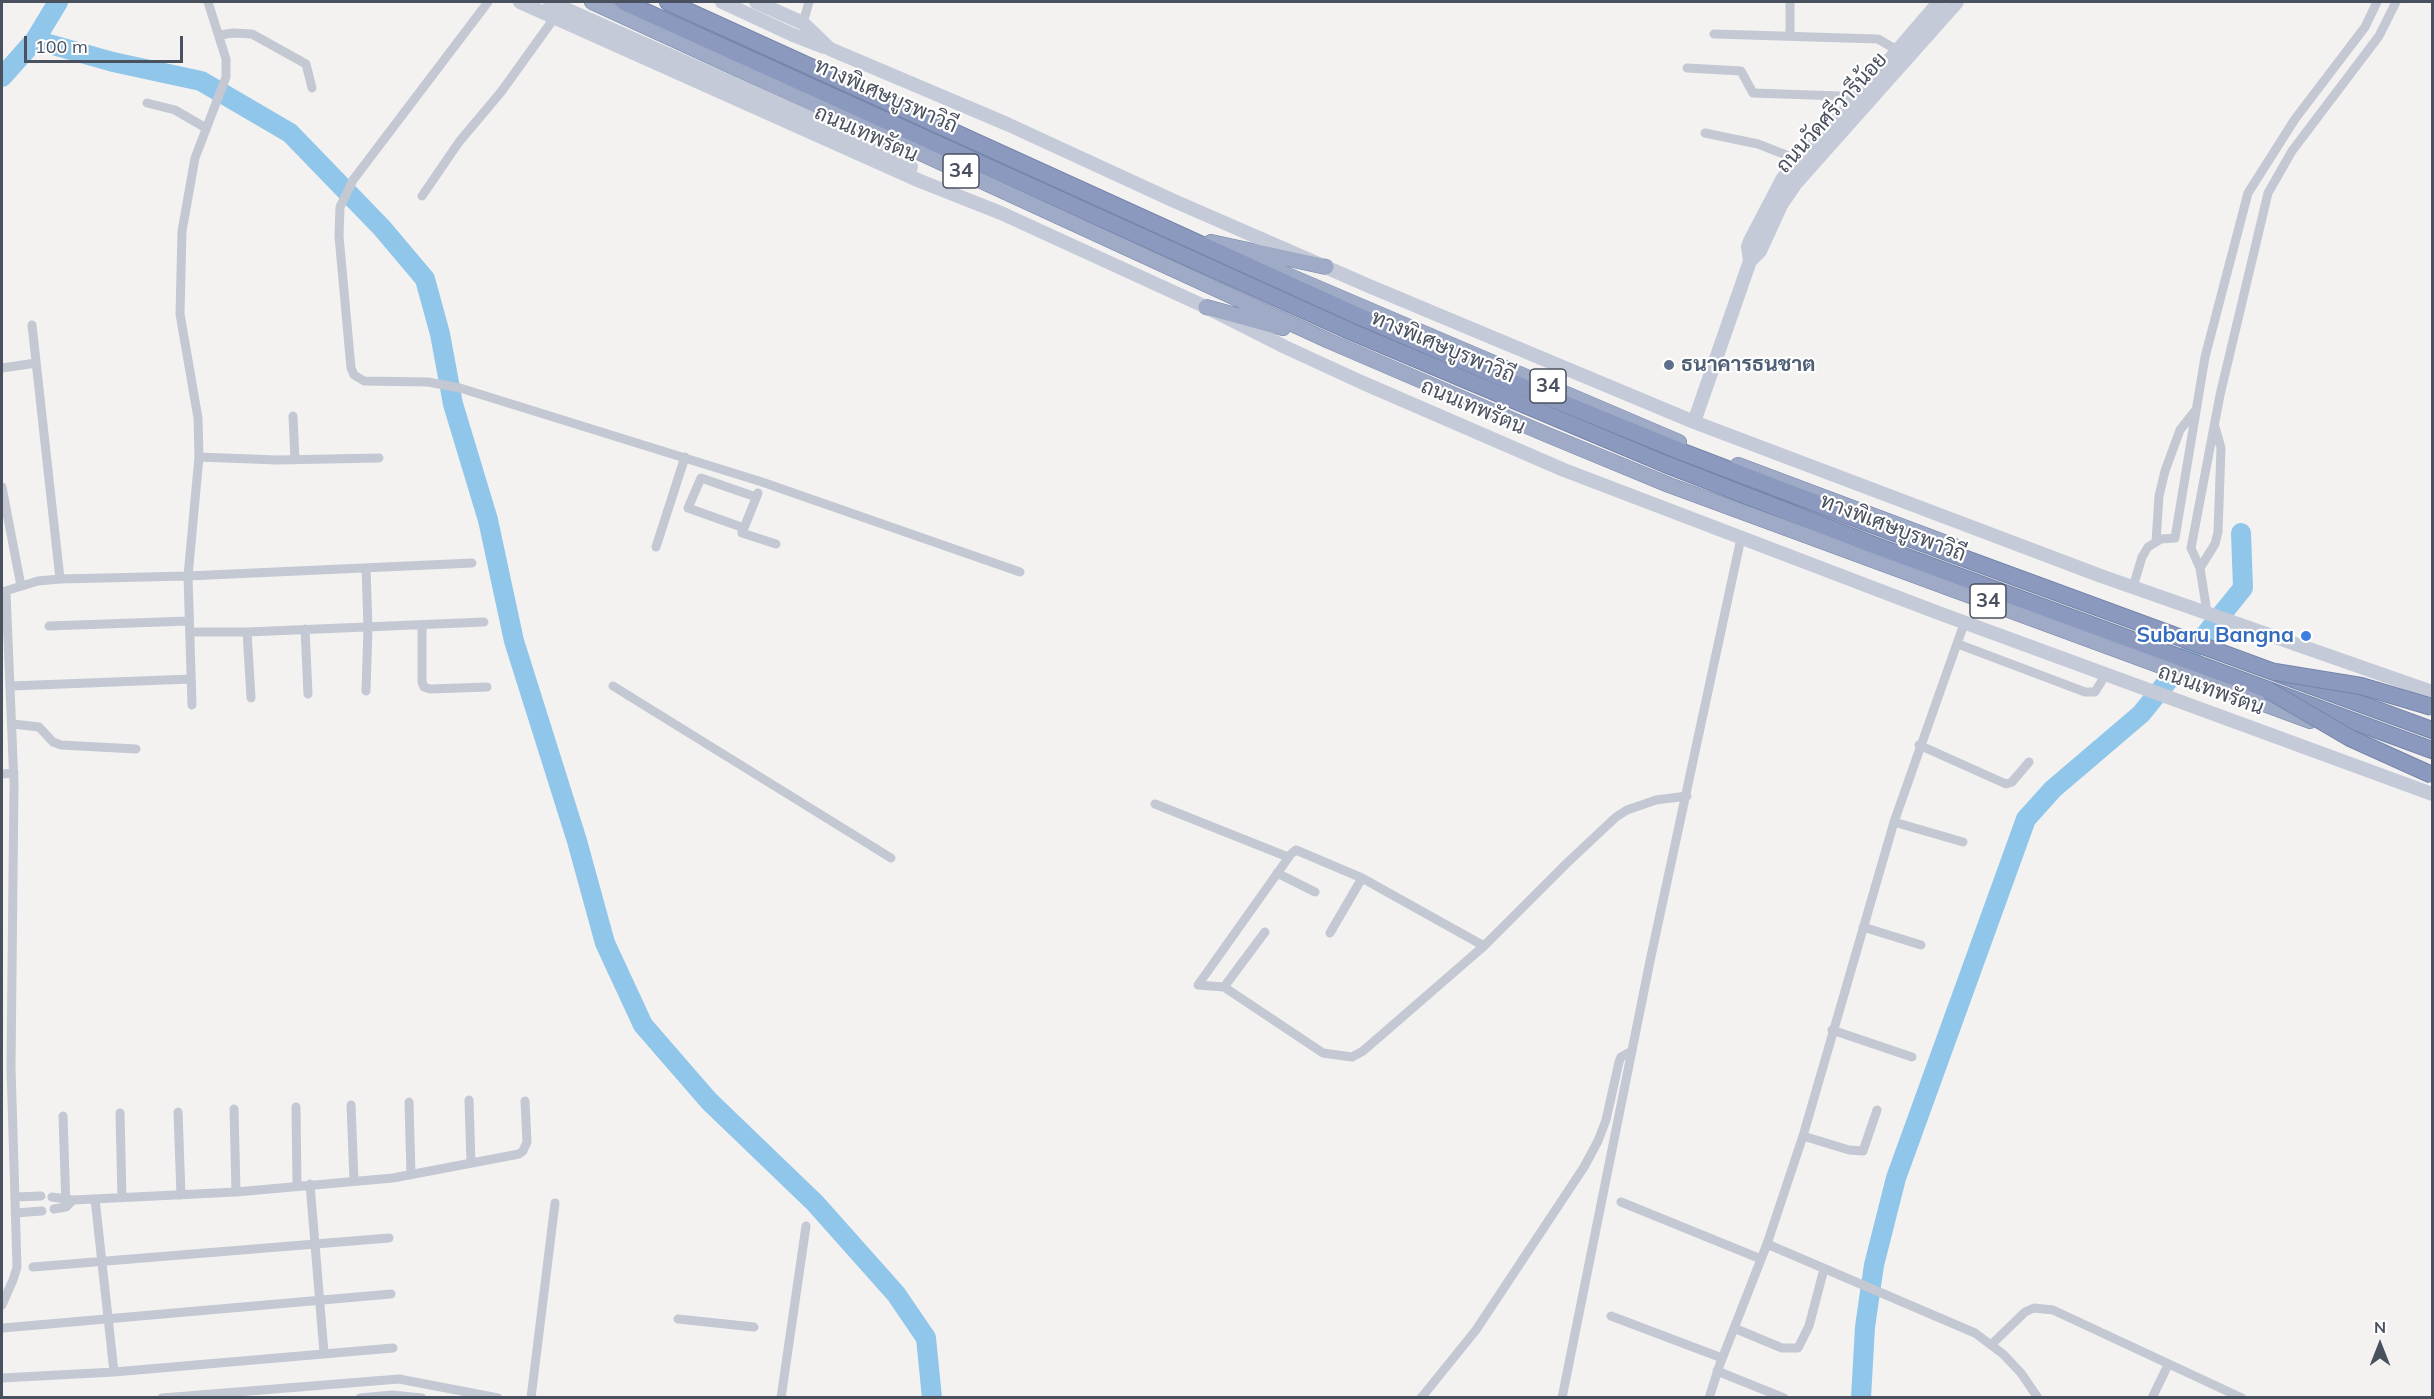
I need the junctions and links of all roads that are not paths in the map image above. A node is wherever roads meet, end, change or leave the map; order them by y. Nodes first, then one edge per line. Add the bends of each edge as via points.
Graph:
1 (208, 2) edge
2 (488, 2) edge
3 (520, 2) edge
4 (550, 2) edge
5 (592, 2) edge
6 (624, 2) edge
7 (668, 2) edge
8 (684, 2) edge
9 (722, 2) edge
10 (756, 2) edge
11 (809, 2) edge
12 (1790, 2) edge
13 (1939, 2) edge
14 (1957, 2) edge
15 (2377, 2) edge
16 (2396, 2) edge
17 (555, 17) junction
18 (803, 23) junction
19 (1714, 34) dead end
20 (1790, 34) junction
21 (220, 35) junction
22 (830, 49) junction
23 (1897, 50) junction
24 (1687, 68) dead end
25 (312, 88) dead end
26 (1855, 100) junction
27 (147, 103) dead end
28 (206, 128) junction
29 (1705, 133) dead end
30 (1799, 160) junction
31 (422, 196) dead end
32 (1001, 213) junction
33 (1212, 242) junction
34 (2232, 256) junction
35 (1750, 261) junction
36 (2252, 261) junction
37 (1326, 267) junction
38 (1206, 307) junction
39 (32, 325) dead end
40 (1329, 341) junction
41 (36, 363) junction
42 (2, 368) edge
43 (2194, 412) junction
44 (293, 416) dead end
45 (1694, 422) junction
46 (2214, 425) junction
47 (200, 457) junction
48 (686, 457) junction
49 (379, 458) dead end
50 (295, 460) junction
51 (762, 482) junction
52 (2, 487) edge
53 (756, 496) junction
54 (744, 528) junction
55 (2175, 537) junction
56 (1741, 538) junction
57 (2156, 542) junction
58 (776, 544) dead end
59 (656, 547) dead end
60 (2191, 548) junction
61 (472, 563) dead end
62 (366, 568) junction
63 (2200, 568) junction
64 (1020, 572) dead end
65 (188, 576) junction
66 (60, 579) junction
67 (21, 586) junction
68 (2133, 587) junction
69 (4, 591) edge
70 (2207, 612) junction
71 (189, 621) junction
72 (1965, 621) junction
73 (484, 622) dead end
74 (422, 625) junction
75 (49, 626) dead end
76 (368, 628) junction
77 (305, 630) junction
78 (190, 632) junction
79 (247, 632) junction
80 (1958, 644) junction
81 (2275, 672) junction
82 (2106, 674) junction
83 (191, 679) junction
84 (11, 686) junction
85 (613, 686) dead end
86 (487, 687) dead end
87 (2268, 690) junction
88 (366, 691) dead end
89 (2433, 692) edge
90 (308, 694) dead end
91 (251, 698) dead end
92 (192, 705) dead end
93 (2433, 707) edge
94 (2433, 723) edge
95 (13, 724) junction
96 (2433, 730) edge
97 (1919, 745) junction
98 (136, 749) dead end
99 (2433, 750) edge
100 (2029, 762) dead end
101 (2433, 769) edge
102 (14, 773) junction
103 (2, 774) edge
104 (2433, 775) edge
105 (2433, 794) edge
106 (1687, 796) junction
107 (1155, 804) dead end
108 (1894, 822) junction
109 (1963, 842) dead end
110 (1288, 857) junction
111 (891, 858) dead end
112 (1277, 873) junction
113 (1362, 879) junction
114 (1315, 892) dead end
115 (1863, 927) junction
116 (1265, 932) dead end
117 (1330, 933) dead end
118 (1921, 945) dead end
119 (1484, 946) junction
120 (6, 967) edge
121 (1224, 987) junction
122 (1832, 1030) junction
123 (1632, 1052) junction
124 (1912, 1057) dead end
125 (469, 1100) dead end
126 (525, 1101) dead end
127 (409, 1102) dead end
128 (351, 1105) dead end
129 (296, 1107) dead end
130 (234, 1109) dead end
131 (1877, 1110) dead end
132 (178, 1112) dead end
133 (120, 1113) dead end
134 (63, 1116) dead end
135 (1803, 1136) junction
136 (471, 1163) junction
137 (411, 1175) junction
138 (354, 1181) junction
139 (310, 1184) junction
140 (297, 1186) junction
141 (236, 1192) junction
142 (181, 1195) junction
143 (41, 1196) dead end
144 (15, 1197) junction
145 (52, 1197) dead end
146 (123, 1198) junction
147 (95, 1199) junction
148 (68, 1202) junction
149 (1621, 1202) dead end
150 (555, 1203) dead end
151 (54, 1209) dead end
152 (42, 1211) dead end
153 (15, 1213) junction
154 (807, 1226) dead end
155 (389, 1238) dead end
156 (315, 1243) junction
157 (1767, 1244) junction
158 (1761, 1259) junction
159 (100, 1262) junction
160 (33, 1268) dead end
161 (1824, 1269) junction
162 (391, 1294) dead end
163 (319, 1299) junction
164 (2, 1305) edge
165 (1611, 1316) dead end
166 (107, 1319) junction
167 (678, 1319) dead end
168 (754, 1326) dead end
169 (3, 1328) edge
170 (1734, 1328) junction
171 (1992, 1344) junction
172 (393, 1348) dead end
173 (324, 1353) junction
174 (1722, 1358) junction
175 (2168, 1365) junction
176 (1717, 1371) junction
177 (114, 1372) junction
178 (2, 1378) edge
179 (402, 1397) edge
180 (162, 1398) edge
181 (360, 1398) edge
182 (422, 1398) edge
183 (498, 1398) edge
184 (531, 1398) edge
185 (781, 1398) edge
186 (1421, 1398) edge
187 (1562, 1398) edge
188 (1709, 1398) edge
189 (1784, 1398) edge
190 (2038, 1398) edge
191 (2152, 1398) edge
192 (2242, 1398) edge

1 - 21 street
2 - 48 street via 353,180 340,207 339,236 354,375 364,381 428,382 460,388
3 - 17 main road, ถนนเทพรัตน / 34
4 - 32 main road via 842,132
5 - 40 highway, ถนนเทพรัตน / 34
6 - 87 highway, ทางพิเศษบูรพาวิถี via 1352,333 1539,412 1868,543
7 - 81 highway, ทางพิเศษบูรพาวิถี via 1346,311 1521,386 1868,523
8 - 33 highway, ถนนเทพรัตน / 34
9 - 22 main road
10 - 18 main road, 34
11 - 18 street
12 - 20 street
13 - 23 main road, ถนนวัดศรีวารีน้อย
14 - 35 main road, ถนนวัดศรีวารีน้อย via 1796,183 1760,251
15 - 34 street via 2365,27 2295,119 2248,193
16 - 36 street via 2379,36 2292,151 2268,193
17 - 31 street
17 - 32 main road, ถนนเทพรัตน / 34 via 920,181
18 - 22 main road, 34
19 - 20 street
20 - 23 street via 1878,39
21 - 25 street via 252,34 306,64
21 - 28 street via 226,77
22 - 37 main road, 34
23 - 26 main road, ถนนวัดศรีวารีน้อย
24 - 26 street via 1741,71 1753,93
26 - 30 main road, ถนนวัดศรีวารีน้อย
27 - 28 street via 175,110
28 - 47 street via 195,158 183,220 180,289
29 - 30 street via 1758,144
30 - 35 main road, ถนนวัดศรีวารีน้อย via 1783,178 1752,236 1748,247
32 - 38 main road, ถนนเทพรัตน / 34
33 - 37 highway
33 - 94 highway, ถนนเทพรัตน / 34 via 1683,444
34 - 36 street
34 - 43 street
35 - 45 main road, ถนนวัดศรีวารีน้อย
36 - 46 street
37 - 45 main road, 34
38 - 40 highway
38 - 56 main road, ถนนเทพรัตน / 34 via 1361,382 1564,470
39 - 41 street
40 - 101 highway, ถนนเทพรัตน / 34 via 1669,485 2270,705
41 - 42 street
41 - 66 street
43 - 55 street
43 - 57 street via 2180,430 2165,471
44 - 50 street
45 - 68 main road, 34
46 - 60 street
46 - 63 street via 2221,448 2218,532
47 - 50 street
47 - 65 street
48 - 51 street
48 - 59 street
49 - 50 street
51 - 53 street
51 - 64 street
52 - 67 street
53 - 54 street
53 - 54 street via 701,478 688,508
54 - 58 street via 742,533
55 - 57 street
55 - 60 street
56 - 72 main road, ถนนเทพรัตน / 34
56 - 106 street
57 - 68 street via 2142,558
60 - 63 street
61 - 62 street
62 - 65 street
62 - 76 street
63 - 70 street
65 - 66 street
65 - 71 street
66 - 67 street
67 - 69 street
68 - 70 main road, 34
69 - 84 street
70 - 89 main road, 34
71 - 75 street
71 - 78 street
72 - 80 street
72 - 82 main road, ถนนเทพรัตน / 34
73 - 74 street
74 - 76 street
74 - 86 street via 424,687
76 - 77 street
76 - 88 street
77 - 79 street
77 - 90 street
78 - 79 street
78 - 83 street
79 - 91 street
80 - 82 street via 2085,692 2095,692
80 - 97 street
81 - 93 highway, bridge via 2361,686
81 - 96 highway, ทางพิเศษบูรพาวิถี, bridge
82 - 105 main road, ถนนเทพรัตน / 34
83 - 84 street
83 - 92 street
84 - 95 street
85 - 111 street
87 - 99 highway, ทางพิเศษบูรพาวิถี, bridge
87 - 104 highway, bridge via 2350,738
95 - 98 street via 39,727 61,746
95 - 102 street
97 - 100 street via 2006,784
97 - 108 street
102 - 103 street
102 - 120 street
106 - 119 street via 1656,800 1616,817
106 - 123 street
107 - 110 street
108 - 109 street
108 - 115 street
110 - 112 street
110 - 113 street via 1296,850 1301,851
112 - 114 street
112 - 121 street via 1198,985
113 - 117 street
113 - 119 street
115 - 118 street
115 - 122 street
116 - 121 street
119 - 121 street via 1364,1051 1352,1057 1323,1053
120 - 144 street
122 - 124 street
122 - 135 street
123 - 186 street via 1621,1056 1618,1062 1606,1120 1584,1167 1476,1330
123 - 187 street
125 - 136 street
126 - 136 street via 527,1142 523,1151
127 - 137 street
128 - 138 street
129 - 140 street
130 - 141 street
131 - 135 street via 1863,1151
132 - 142 street
133 - 146 street
134 - 148 street
135 - 157 street
136 - 137 street
137 - 138 street
138 - 139 street
139 - 140 street
139 - 156 street
140 - 141 street
141 - 142 street
142 - 146 street
143 - 144 street
144 - 153 street
145 - 148 street
146 - 147 street
147 - 148 street
147 - 159 street
148 - 151 street
149 - 158 street
150 - 184 street
152 - 153 street
153 - 164 street via 17,1267
154 - 185 street
155 - 156 street
156 - 159 street
156 - 163 street
157 - 158 street
157 - 161 street
158 - 170 street
159 - 160 street
159 - 166 street
161 - 170 street via 1809,1326 1798,1348 1782,1348
161 - 171 street via 1975,1333
162 - 163 street
163 - 166 street
163 - 173 street
165 - 174 street
166 - 169 street
166 - 177 street
167 - 168 street
170 - 174 street
171 - 175 street via 2025,1312 2043,1308
171 - 190 street via 2021,1373
172 - 173 street
173 - 177 street
174 - 176 street
175 - 191 street
175 - 192 street
176 - 188 street
176 - 189 street
177 - 178 street
179 - 181 street
179 - 182 street
180 - 183 street via 399,1379

